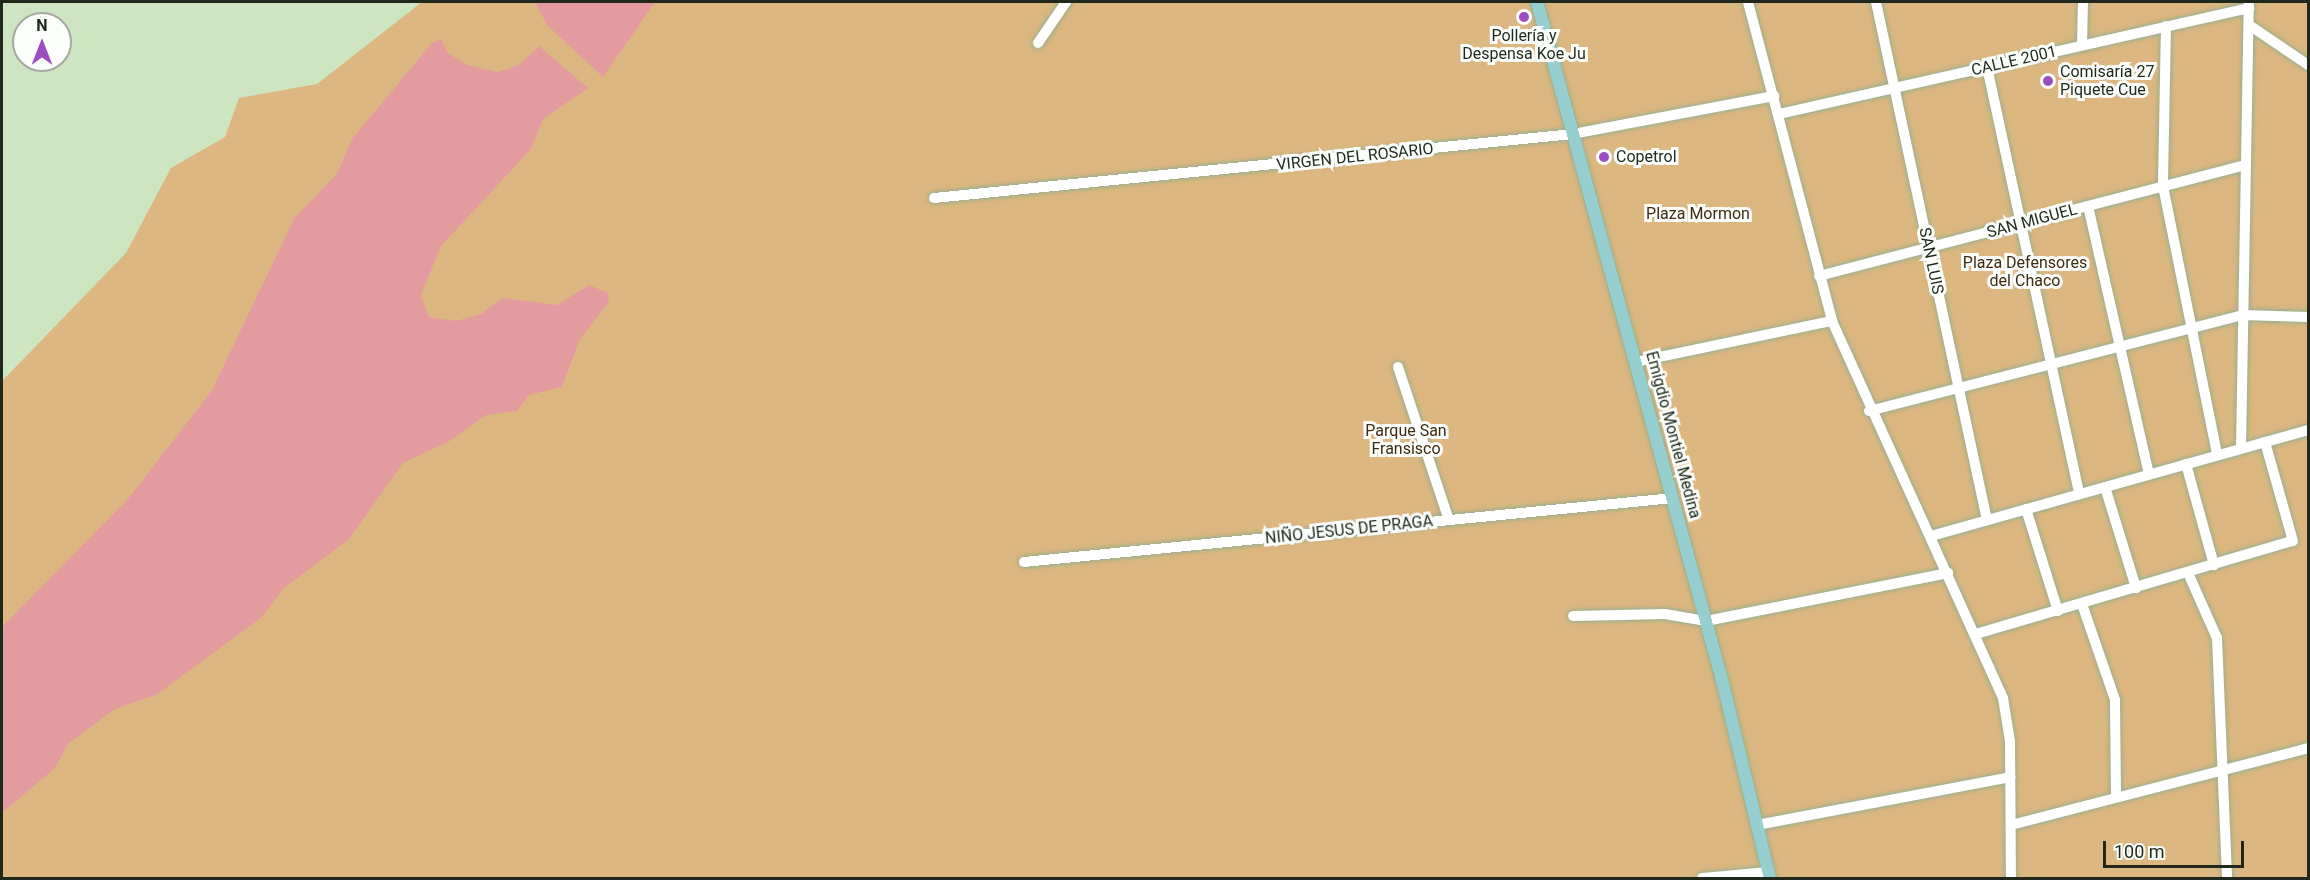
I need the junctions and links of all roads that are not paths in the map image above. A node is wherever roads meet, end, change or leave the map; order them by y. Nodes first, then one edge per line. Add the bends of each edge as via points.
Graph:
1 (1066, 2) edge
2 (1537, 2) edge
3 (1748, 2) edge
4 (1876, 2) edge
5 (2083, 2) edge
6 (2249, 5) edge
7 (2166, 26) junction
8 (2249, 26) junction
9 (1038, 43) dead end
10 (2082, 45) junction
11 (2308, 65) edge
12 (1987, 67) junction
13 (1894, 88) junction
14 (1774, 96) junction
15 (1779, 114) junction
16 (1573, 134) junction
17 (2245, 165) junction
18 (2163, 186) junction
19 (933, 198) dead end
20 (2088, 206) junction
21 (2020, 224) junction
22 (1929, 248) junction
23 (1819, 276) junction
24 (2242, 315) junction
25 (2308, 317) edge
26 (1832, 321) junction
27 (2192, 327) junction
28 (2120, 345) junction
29 (1635, 362) junction
30 (2050, 362) junction
31 (1398, 367) dead end
32 (1957, 386) junction
33 (1869, 411) junction
34 (2308, 430) edge
35 (2265, 442) junction
36 (2241, 448) junction
37 (2217, 455) junction
38 (2186, 464) junction
39 (2149, 474) junction
40 (2105, 487) junction
41 (2079, 494) junction
42 (1673, 498) junction
43 (2026, 509) junction
44 (1449, 520) junction
45 (1987, 520) junction
46 (1931, 536) junction
47 (1024, 562) dead end
48 (2214, 565) junction
49 (1948, 573) junction
50 (2188, 573) junction
51 (2136, 588) junction
52 (2082, 604) junction
53 (2058, 611) junction
54 (1573, 616) dead end
55 (1706, 621) junction
56 (1976, 634) junction
57 (2308, 748) edge
58 (2223, 769) junction
59 (2010, 777) junction
60 (2116, 795) junction
61 (1757, 825) junction
62 (2010, 825) junction
63 (1769, 875) edge
64 (1702, 879) edge
65 (2011, 879) edge
66 (2226, 879) edge

1 - 9 street
2 - 16 main road, Emigdio Montiel Medina
3 - 14 street
4 - 13 street, SAN LUIS
5 - 10 street
6 - 7 street, CALLE 2001
6 - 8 street
7 - 10 street, CALLE 2001
7 - 18 street
8 - 11 street
8 - 17 street
10 - 12 street, CALLE 2001
12 - 13 street, CALLE 2001
12 - 21 street
13 - 15 street, CALLE 2001
13 - 22 street, SAN LUIS
14 - 15 street
14 - 16 street, VIRGEN DEL ROSARIO
15 - 23 street
16 - 19 street, VIRGEN DEL ROSARIO
16 - 29 main road, Emigdio Montiel Medina
17 - 18 street, SAN MIGUEL
17 - 24 street
18 - 20 street, SAN MIGUEL
18 - 27 street
20 - 21 street, SAN MIGUEL
20 - 28 street
21 - 22 street, SAN MIGUEL
21 - 30 street
22 - 23 street, SAN MIGUEL
22 - 32 street, SAN LUIS
23 - 26 street
24 - 25 street
24 - 27 street
24 - 36 street
26 - 29 street
26 - 33 street
27 - 28 street
27 - 37 street
28 - 30 street
28 - 39 street
29 - 42 main road, Emigdio Montiel Medina
30 - 32 street
30 - 41 street
31 - 44 street
32 - 33 street
32 - 45 street, SAN LUIS
33 - 46 street
34 - 35 street
35 - 36 street
35 - 48 street via 2293,541
36 - 37 street
37 - 38 street
38 - 39 street
38 - 48 street
39 - 40 street
40 - 41 street
40 - 51 street
41 - 43 street
42 - 44 street, NIÑO JESUS DE PRAGA
42 - 55 main road, Emigdio Montiel Medina
43 - 45 street
43 - 53 street
44 - 47 street, NIÑO JESUS DE PRAGA
45 - 46 street
46 - 49 street
48 - 50 street
49 - 55 street
49 - 56 street
50 - 51 street
50 - 58 street via 2217,638
51 - 52 street
52 - 53 street
52 - 60 street via 2115,700
53 - 56 street
54 - 55 street via 1665,614
55 - 61 main road, Emigdio Montiel Medina
56 - 59 street via 2007,717
57 - 58 street
58 - 60 street
58 - 66 street
59 - 61 street
59 - 62 street
60 - 62 street
61 - 63 main road, Emigdio Montiel Medina
62 - 65 street
63 - 64 street

